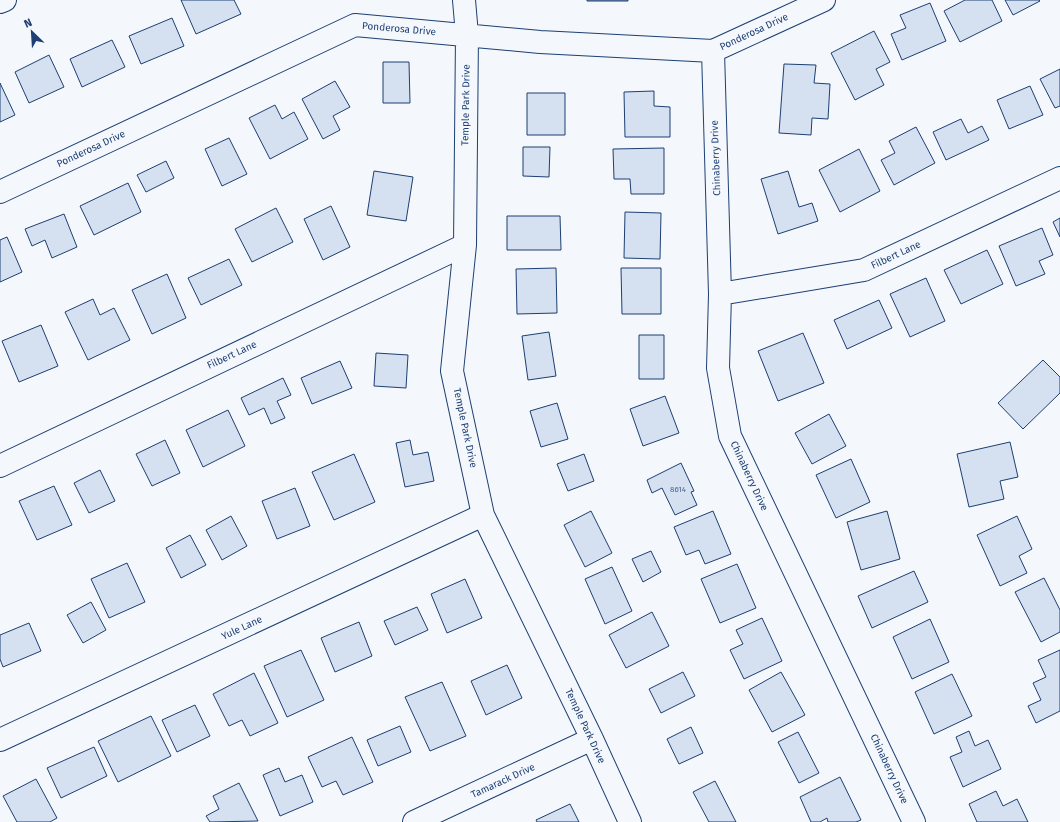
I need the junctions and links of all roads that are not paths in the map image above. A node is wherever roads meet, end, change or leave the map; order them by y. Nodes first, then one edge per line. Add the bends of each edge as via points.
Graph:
1 (5, 0) edge
2 (464, 0) edge
3 (824, 0) edge
4 (0, 2) edge
5 (467, 35) junction
6 (713, 51) junction
7 (1060, 178) edge
8 (0, 192) edge
9 (465, 245) junction
10 (720, 294) junction
11 (0, 466) edge
12 (483, 515) junction
13 (592, 739) junction
14 (0, 740) edge
15 (414, 822) edge
16 (630, 822) edge
17 (914, 822) edge

1 - 4 street
2 - 5 street, Temple Park Drive
3 - 6 street, Ponderosa Drive
5 - 6 street, Ponderosa Drive via 540,42
5 - 8 street, Ponderosa Drive via 355,25
5 - 9 street, Temple Park Drive
6 - 10 street, Chinaberry Drive
7 - 10 street, Filbert Lane via 864,270
9 - 11 street, Filbert Lane
9 - 12 street, Temple Park Drive via 452,371
10 - 17 street, Chinaberry Drive via 718,368 730,436
12 - 13 street, Temple Park Drive
12 - 14 street, Yule Lane
13 - 15 street, Tamarack Drive
13 - 16 street, Temple Park Drive

